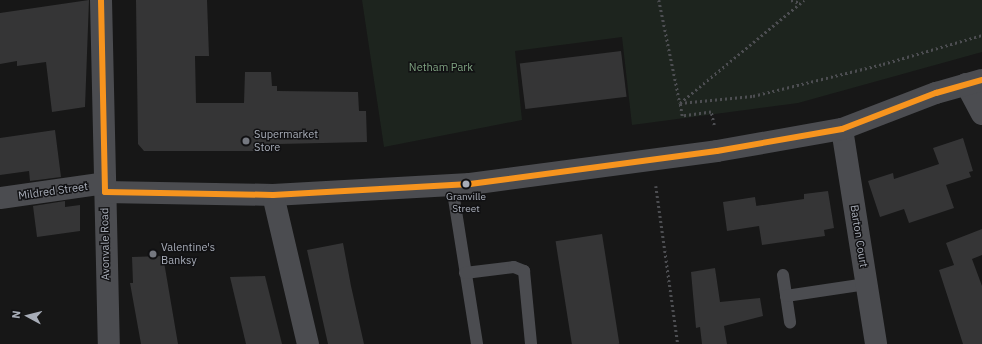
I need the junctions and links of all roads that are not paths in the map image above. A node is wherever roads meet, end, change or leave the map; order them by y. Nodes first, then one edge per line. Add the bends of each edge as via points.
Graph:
1 (101, 0) edge
2 (974, 82) edge
3 (982, 114) edge
4 (842, 129) junction
5 (452, 186) junction
6 (105, 188) junction
7 (273, 195) junction
8 (0, 198) edge
9 (465, 273) junction
10 (783, 276) dead end
11 (866, 284) junction
12 (786, 296) junction
13 (790, 322) dead end
14 (109, 344) edge
15 (308, 344) edge
16 (477, 344) edge
17 (531, 344) edge
18 (876, 344) edge

1 - 6 street, Avonvale Road
2 - 3 street
2 - 4 street, Mildred Street
4 - 5 street, Mildred Street via 717,152
4 - 11 street, Barton Court
5 - 7 street, Mildred Street
5 - 9 lane
6 - 7 street, Mildred Street
6 - 8 street, Mildred Street via 60,190
6 - 14 street, Avonvale Road
7 - 15 street
9 - 16 lane
9 - 17 lane via 514,268 524,271
10 - 12 lane
11 - 12 lane
11 - 18 street, Barton Court
12 - 13 lane

